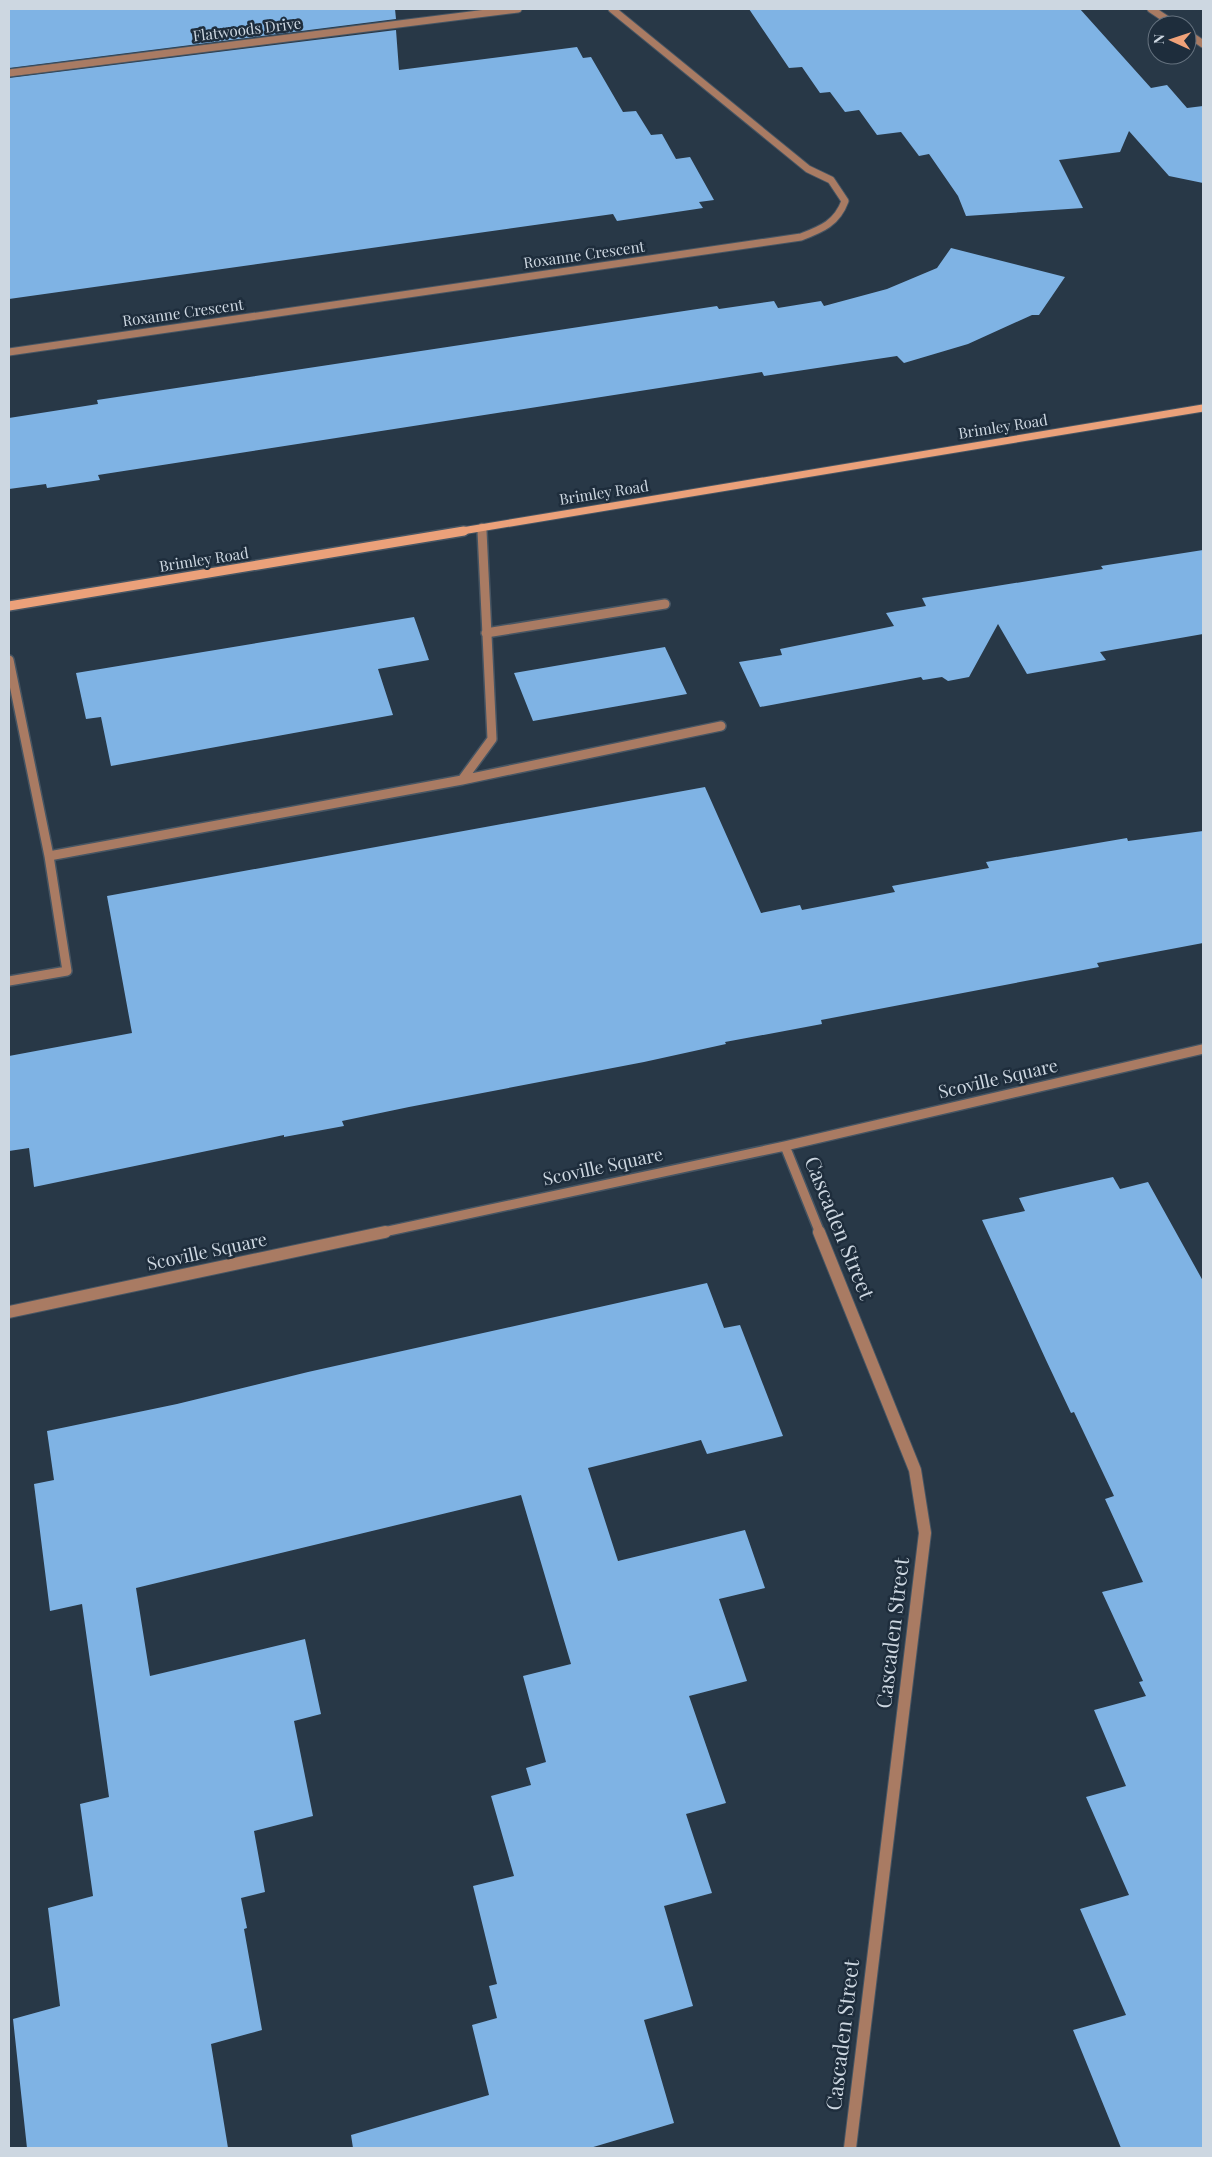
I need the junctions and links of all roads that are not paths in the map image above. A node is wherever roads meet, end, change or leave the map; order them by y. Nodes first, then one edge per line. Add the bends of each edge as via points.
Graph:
1 (518, 9) edge
2 (612, 9) edge
3 (9, 73) edge
4 (9, 352) edge
5 (1203, 408) edge
6 (482, 527) junction
7 (665, 604) dead end
8 (9, 606) edge
9 (486, 633) junction
10 (9, 660) edge
11 (721, 726) dead end
12 (462, 780) junction
13 (49, 856) junction
14 (9, 981) edge
15 (1203, 1049) edge
16 (785, 1146) junction
17 (9, 1312) edge
18 (850, 2148) edge

1 - 3 street, Flatwoods Drive
2 - 4 street, Roxanne Crescent via 808,169 828,176 837,184 845,200 841,215 824,229 801,237
5 - 6 main road, Brimley Road
6 - 8 main road, Brimley Road
6 - 9 street
7 - 9 street
9 - 12 street via 492,739
10 - 13 street
11 - 12 street
12 - 13 street
13 - 14 street via 67,971
15 - 16 street, Scoville Square
16 - 17 street, Scoville Square
16 - 18 street, Cascaden Street via 915,1470 925,1533

